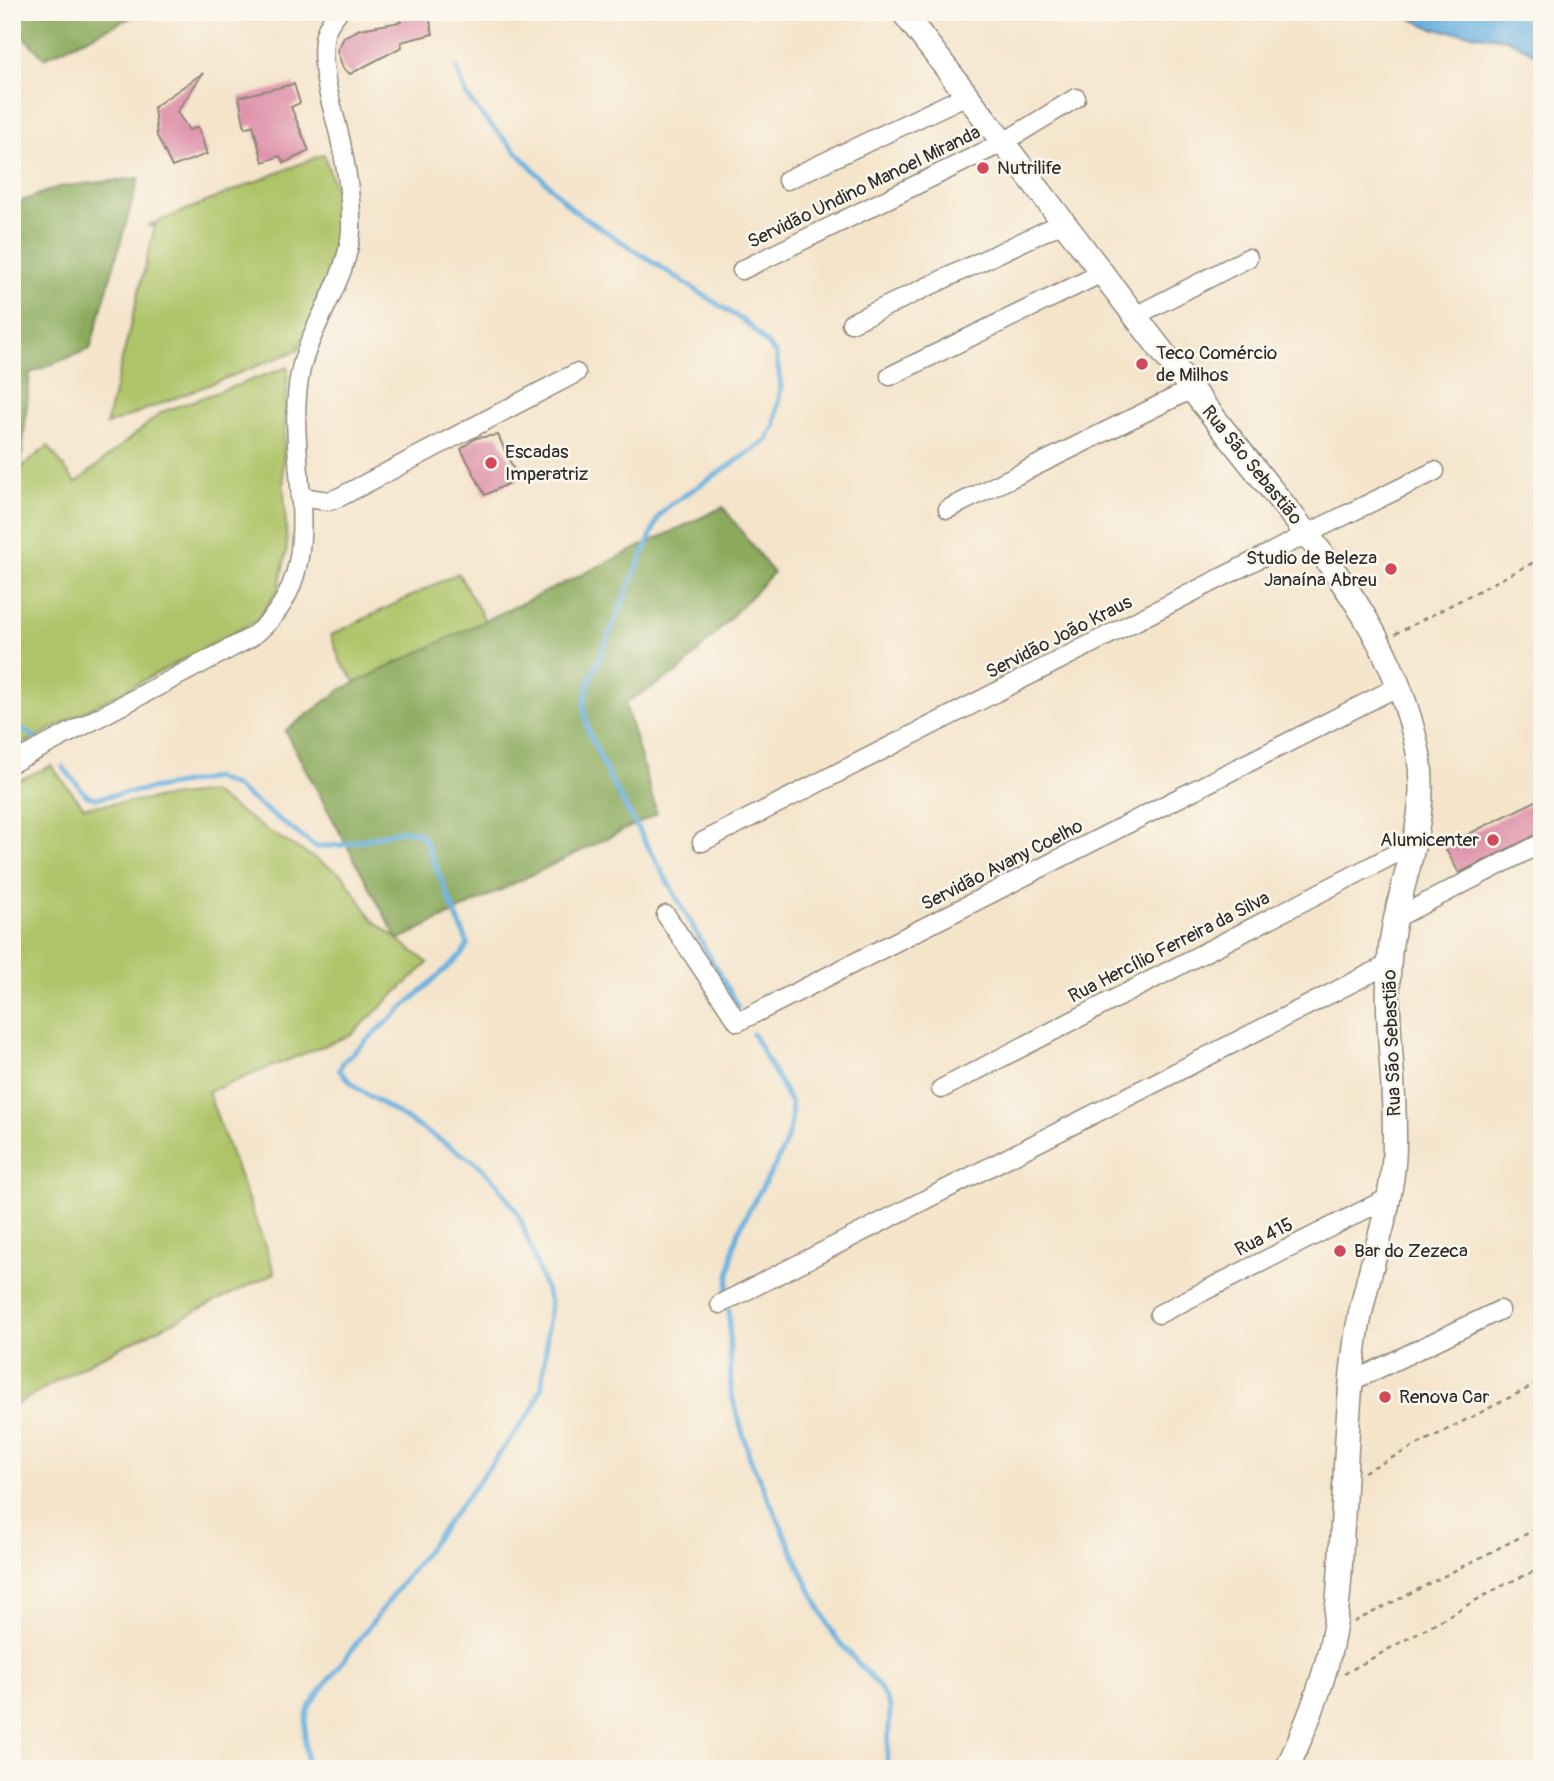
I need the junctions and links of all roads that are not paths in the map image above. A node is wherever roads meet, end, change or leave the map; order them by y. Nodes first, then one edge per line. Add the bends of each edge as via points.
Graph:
1 (338, 12) edge
2 (904, 12) edge
3 (967, 94) junction
4 (1076, 98) dead end
5 (1004, 142) junction
6 (788, 180) dead end
7 (1064, 222) junction
8 (1248, 258) dead end
9 (742, 270) dead end
10 (1102, 273) junction
11 (1135, 316) junction
12 (850, 323) dead end
13 (576, 373) dead end
14 (890, 376) dead end
15 (1192, 389) junction
16 (1436, 471) dead end
17 (300, 497) junction
18 (948, 509) dead end
19 (1307, 534) junction
20 (1399, 687) junction
21 (12, 763) edge
22 (702, 842) dead end
23 (1416, 843) junction
24 (1542, 843) edge
25 (666, 915) dead end
26 (1396, 918) junction
27 (1389, 964) junction
28 (941, 1089) dead end
29 (1388, 1198) junction
30 (720, 1304) dead end
31 (1500, 1310) dead end
32 (1159, 1314) dead end
33 (1351, 1382) junction
34 (1287, 1769) edge

1 - 17 street via 325,35 323,61 348,177 351,239 301,371 296,420
2 - 3 main road, Rua São Sebastião
3 - 5 main road, Rua São Sebastião
3 - 6 street
4 - 5 street, Servidão Undino Manoel Miranda
5 - 7 main road, Rua São Sebastião
5 - 9 street, Servidão Undino Manoel Miranda
7 - 10 main road, Rua São Sebastião
7 - 12 street
8 - 11 street
10 - 11 main road, Rua São Sebastião
10 - 14 street
11 - 15 main road, Rua São Sebastião
13 - 17 street via 340,497 329,501
15 - 18 street
15 - 19 main road, Rua São Sebastião
16 - 19 street, Servidão João Kraus
17 - 21 street via 301,548 295,581 279,612 261,630
19 - 20 main road, Rua São Sebastião via 1356,600
19 - 22 street, Servidão João Kraus
20 - 23 main road, Rua São Sebastião via 1421,781
20 - 25 street, Servidão Avany Coelho via 738,1022
23 - 26 main road, Rua São Sebastião
23 - 28 street, Rua Hercílio Ferreira da Silva
24 - 26 street
26 - 27 main road, Rua São Sebastião
27 - 29 main road, Rua São Sebastião via 1395,1122
27 - 30 street
29 - 32 street, Rua 415
29 - 33 main road, Rua São Sebastião via 1356,1335
31 - 33 street
33 - 34 main road, Rua São Sebastião via 1334,1628 1320,1687

